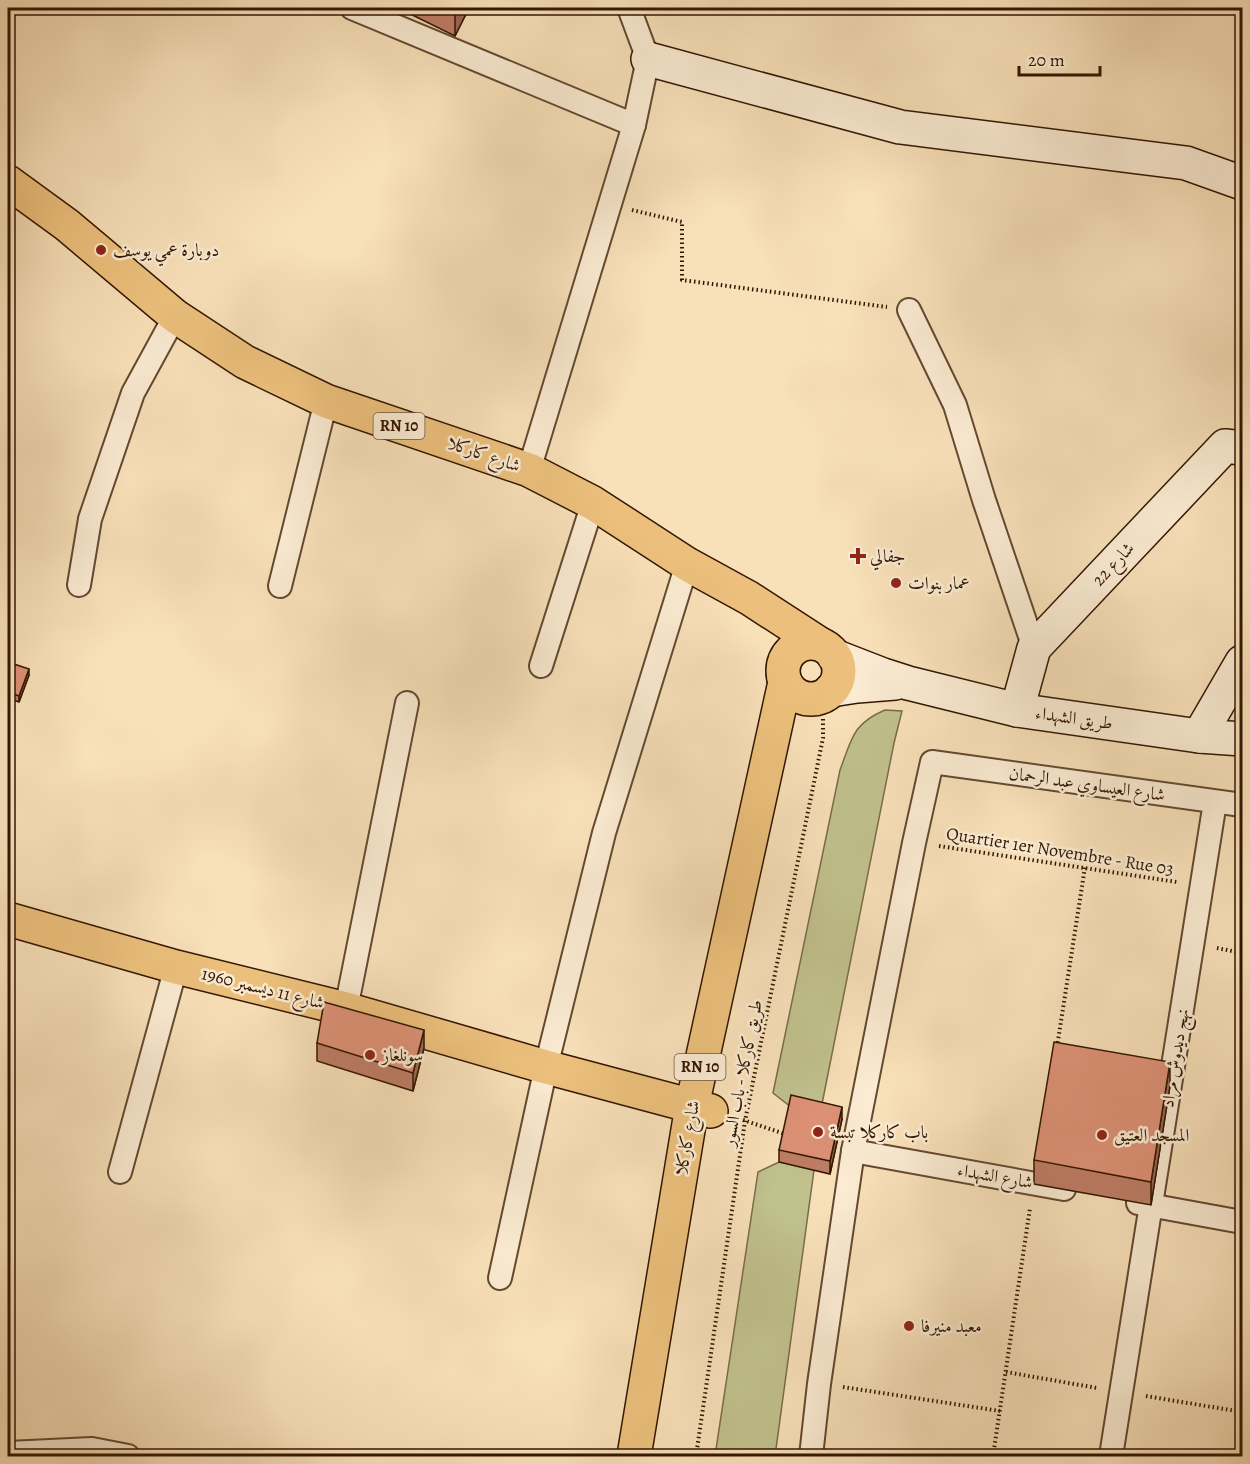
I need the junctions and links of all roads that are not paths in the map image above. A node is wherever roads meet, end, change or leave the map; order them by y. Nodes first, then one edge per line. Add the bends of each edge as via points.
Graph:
1 (352, 8) edge
2 (629, 8) edge
3 (648, 59) junction
4 (634, 124) junction
5 (8, 182) edge
6 (1242, 183) edge
7 (909, 310) road end
8 (175, 316) junction
9 (326, 401) junction
10 (1242, 447) edge
11 (529, 470) junction
12 (593, 503) junction
13 (687, 564) junction
14 (79, 585) dead end
15 (280, 586) dead end
16 (748, 598) junction
17 (1034, 648) junction
18 (827, 650) junction
19 (1242, 662) edge
20 (541, 666) dead end
21 (908, 683) junction
22 (805, 688) junction
23 (407, 703) dead end
24 (1017, 711) junction
25 (1199, 736) junction
26 (1242, 739) edge
27 (1215, 802) junction
28 (1242, 805) edge
29 (8, 920) edge
30 (176, 967) junction
31 (346, 1009) junction
32 (546, 1067) junction
33 (701, 1109) junction
34 (853, 1151) junction
35 (120, 1172) dead end
36 (1081, 1192) edge
37 (1116, 1199) edge
38 (1151, 1205) junction
39 (1242, 1222) edge
40 (501, 1278) dead end
41 (8, 1454) edge
42 (128, 1456) edge
43 (634, 1456) edge
44 (656, 1456) edge
45 (811, 1456) edge
46 (1111, 1456) edge

1 - 4 street
2 - 3 street
3 - 4 street
3 - 6 street via 900,127 1186,163
4 - 11 street
5 - 8 main road, شارع كاركلا / RN 10 via 67,225
7 - 17 street via 955,405
8 - 9 main road, شارع كاركلا / RN 10 via 245,362
8 - 14 street via 133,393 90,519
9 - 11 main road, شارع كاركلا / RN 10
9 - 15 street
10 - 17 street, شارع 22 via 1225,446
11 - 12 main road, شارع كاركلا / RN 10
12 - 13 main road, شارع كاركلا / RN 10
12 - 20 street
13 - 16 main road, شارع كاركلا / RN 10
13 - 32 street via 603,833
16 - 18 main road, شارع كاركلا
16 - 22 main road via 768,625 779,656
17 - 24 street, شارع 22
18 - 21 street
18 - 22 main road via 838,665 836,683
18 - 22 main road via 811,643 802,644 787,655 784,664
19 - 25 street
21 - 22 street
21 - 24 street, طريق الشهداء
22 - 33 main road, شارع كاركلا / RN 10
23 - 31 street
24 - 25 street, طريق الشهداء
25 - 26 street, طريق الشهداء
27 - 28 street, شارع العيساوي عبد الرحمان
27 - 34 street, شارع العيساوي عبد الرحمان via 932,762
27 - 38 street, نهج ديدوش مراد
29 - 30 main road, شارع 11 ديسمبر 1960
30 - 31 main road, شارع 11 ديسمبر 1960
30 - 35 street
31 - 32 main road, شارع 11 ديسمبر 1960
32 - 33 main road, شارع 11 ديسمبر 1960
32 - 40 street
33 - 43 main road, شارع كاركلا / RN 10
33 - 44 main road, شارع كاركلا / RN 10
34 - 36 street, شارع الشهداء
34 - 45 street
37 - 38 street
38 - 39 street
38 - 46 street, نهج ديدوش مراد
41 - 42 street via 92,1449

